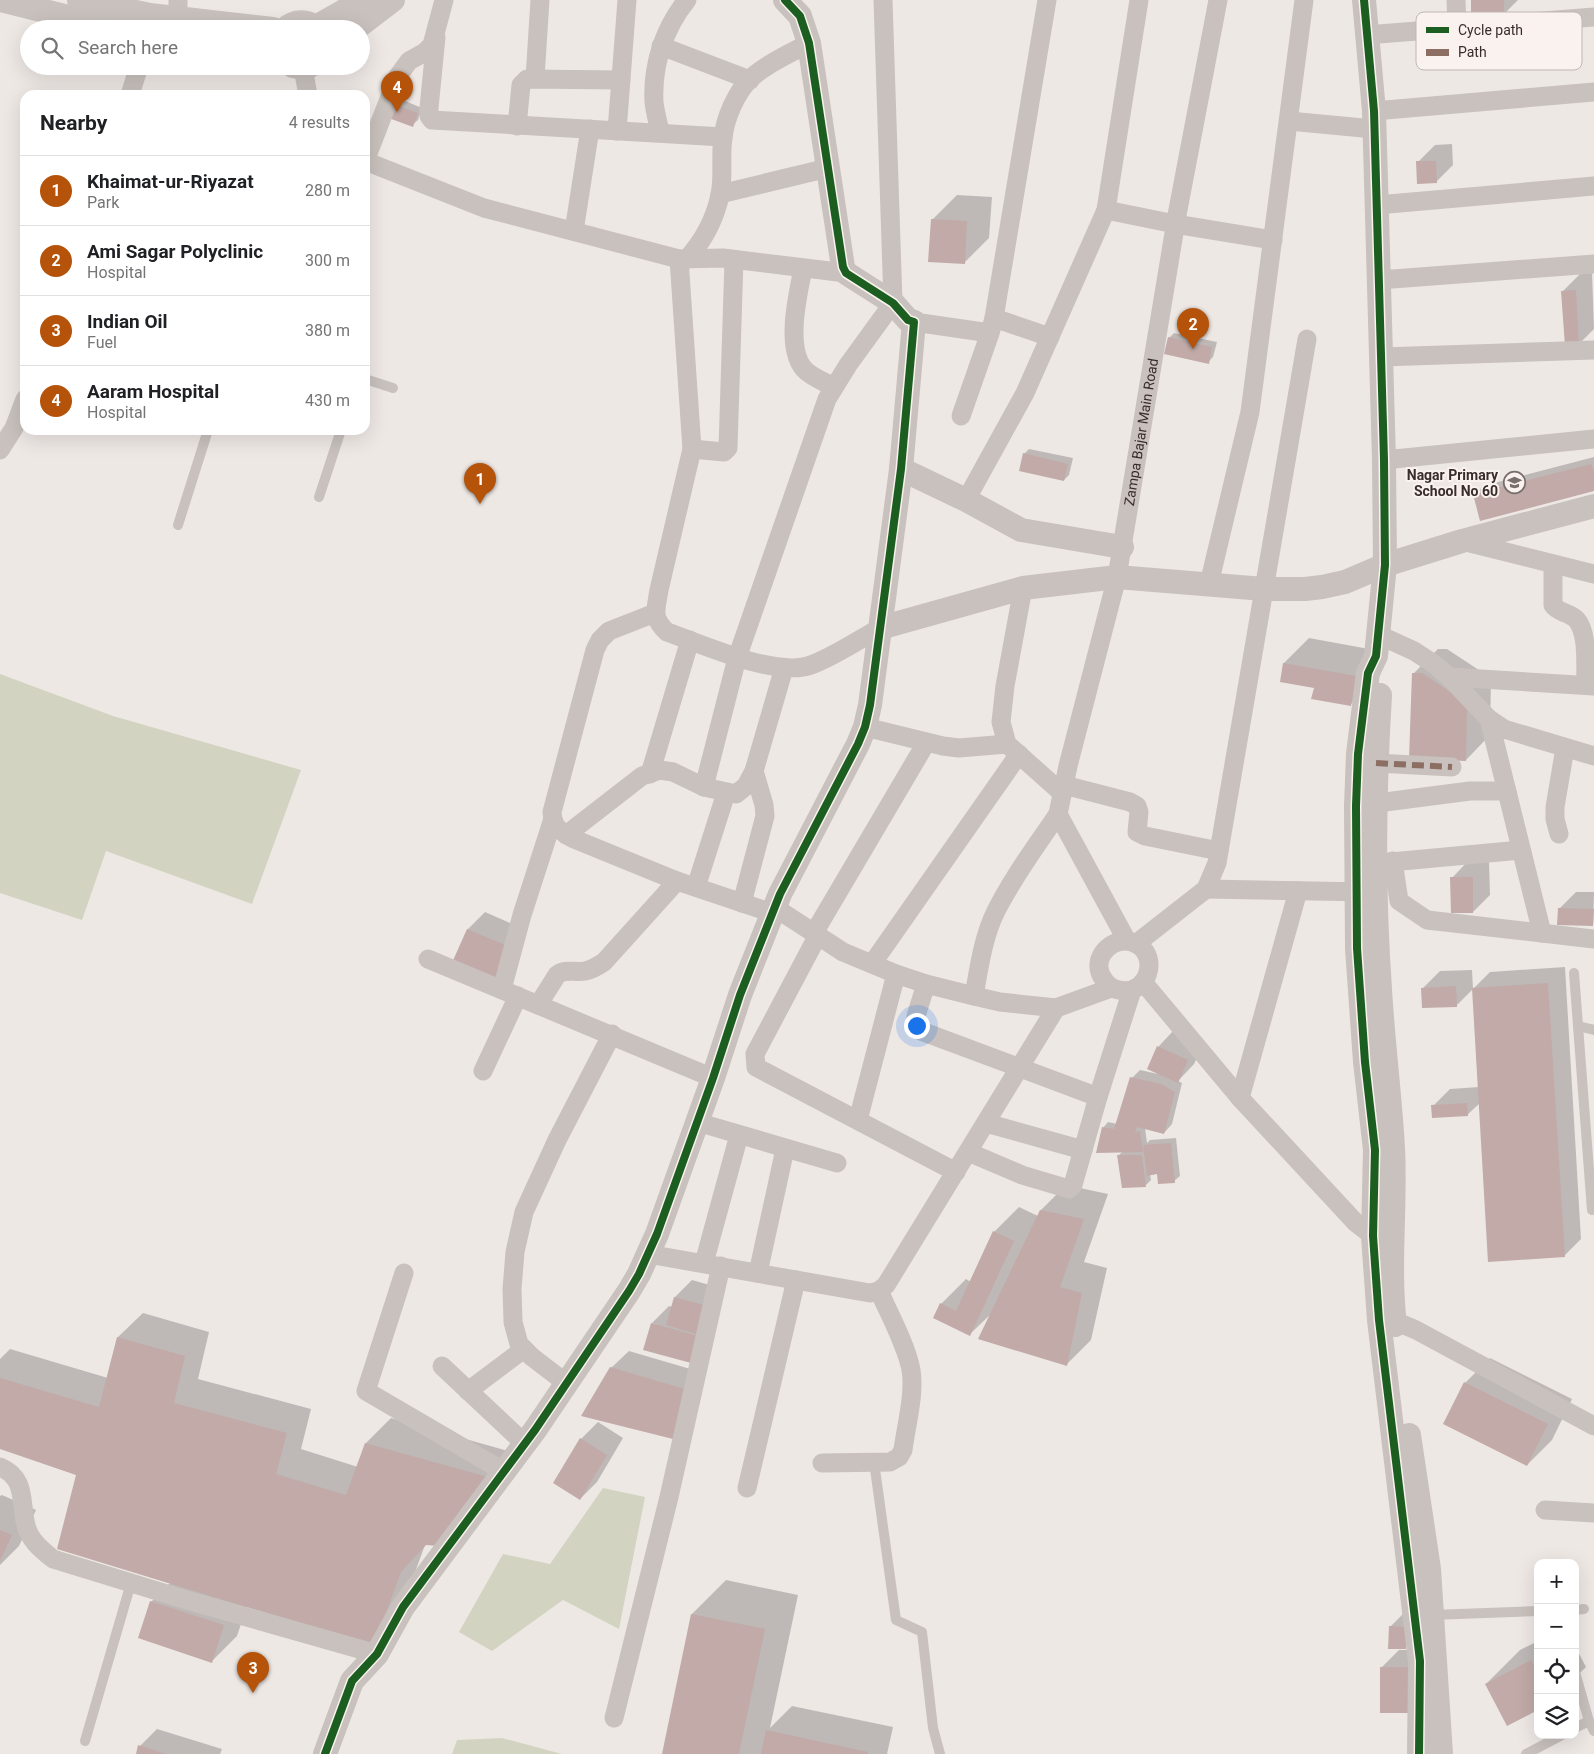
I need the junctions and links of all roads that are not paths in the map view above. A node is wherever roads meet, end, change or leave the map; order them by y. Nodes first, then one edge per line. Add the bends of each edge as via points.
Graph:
1 (0, 0) edge
2 (79, 0) edge
3 (364, 0) edge
4 (393, 0) edge
5 (444, 0) edge
6 (540, 0) edge
7 (627, 0) edge
8 (687, 0) edge
9 (785, 0) edge
10 (883, 0) edge
11 (1047, 0) edge
12 (1139, 0) edge
13 (1218, 0) edge
14 (1304, 0) edge
15 (1364, 0) edge
16 (178, 9) edge
17 (80, 20) edge
18 (230, 20) edge
19 (330, 20) edge
20 (367, 20) edge
21 (1416, 31) edge
22 (436, 33) junction
23 (1366, 35) junction
24 (808, 43) junction
25 (661, 46) junction
26 (136, 75) edge
27 (304, 75) edge
28 (535, 78) junction
29 (621, 80) junction
30 (750, 80) junction
31 (132, 90) edge
32 (307, 90) edge
33 (1594, 92) edge
34 (1374, 120) junction
35 (1288, 121) junction
36 (518, 126) junction
37 (590, 130) junction
38 (617, 131) junction
39 (660, 132) junction
40 (723, 137) junction
41 (370, 148) edge
42 (370, 163) edge
43 (828, 168) junction
44 (1594, 186) edge
45 (720, 194) junction
46 (1377, 205) junction
47 (1106, 210) junction
48 (1176, 224) junction
49 (574, 231) junction
50 (1273, 240) junction
51 (683, 259) junction
52 (734, 260) junction
53 (1594, 264) edge
54 (804, 269) junction
55 (846, 272) junction
56 (1379, 280) junction
57 (893, 303) junction
58 (914, 322) junction
59 (992, 325) junction
60 (1050, 338) junction
61 (1307, 339) dead end
62 (1594, 350) edge
63 (1381, 357) junction
64 (370, 381) edge
65 (834, 387) junction
66 (393, 388) dead end
67 (20, 412) edge
68 (961, 416) dead end
69 (206, 435) edge
70 (339, 435) edge
71 (1594, 439) edge
72 (692, 449) junction
73 (0, 450) edge
74 (1384, 460) junction
75 (901, 469) junction
76 (319, 497) dead end
77 (966, 500) junction
78 (1594, 506) edge
79 (178, 525) dead end
80 (1462, 541) junction
81 (1122, 547) junction
82 (1553, 564) junction
83 (1385, 565) junction
84 (1594, 574) edge
85 (1117, 577) junction
86 (1209, 584) junction
87 (1024, 588) junction
88 (1264, 589) junction
89 (655, 613) junction
90 (880, 628) junction
91 (690, 640) junction
92 (1378, 645) junction
93 (737, 658) junction
94 (784, 668) junction
95 (1449, 677) junction
96 (1590, 685) edge
97 (1489, 719) junction
98 (865, 727) junction
99 (926, 743) junction
100 (1566, 748) junction
101 (1013, 749) junction
102 (1594, 756) edge
103 (1376, 763) junction
104 (1452, 767) dead end
105 (754, 771) junction
106 (650, 774) junction
107 (704, 787) junction
108 (1063, 789) junction
109 (1507, 791) junction
110 (726, 793) junction
111 (1365, 805) junction
112 (1058, 814) junction
113 (552, 822) junction
114 (566, 834) junction
115 (1560, 834) dead end
116 (1521, 850) junction
117 (1219, 851) junction
118 (1375, 863) junction
119 (677, 881) junction
120 (696, 887) junction
121 (1206, 889) junction
122 (1298, 890) junction
123 (1367, 892) junction
124 (742, 903) junction
125 (773, 910) junction
126 (1542, 933) junction
127 (816, 934) junction
128 (1594, 939) edge
129 (1132, 942) junction
130 (428, 959) dead end
131 (872, 964) junction
132 (896, 974) junction
133 (1574, 974) dead end
134 (926, 984) junction
135 (1137, 986) junction
136 (1111, 988) junction
137 (510, 993) junction
138 (974, 996) junction
139 (538, 1005) junction
140 (1056, 1008) junction
141 (1578, 1026) junction
142 (1594, 1030) edge
143 (612, 1034) junction
144 (1020, 1068) junction
145 (483, 1071) dead end
146 (713, 1078) junction
147 (1098, 1097) junction
148 (1240, 1098) junction
149 (858, 1120) junction
150 (697, 1122) junction
151 (986, 1123) junction
152 (739, 1135) junction
153 (786, 1149) junction
154 (1083, 1150) junction
155 (968, 1152) junction
156 (837, 1163) dead end
157 (956, 1172) junction
158 (1592, 1210) dead end
159 (1383, 1238) junction
160 (648, 1254) junction
161 (713, 1265) junction
162 (404, 1273) dead end
163 (758, 1273) junction
164 (796, 1280) junction
165 (879, 1291) junction
166 (1387, 1321) junction
167 (524, 1349) junction
168 (442, 1366) dead end
169 (566, 1383) junction
170 (468, 1391) junction
171 (1594, 1426) edge
172 (524, 1443) junction
173 (874, 1462) junction
174 (822, 1463) dead end
175 (0, 1468) edge
176 (503, 1471) junction
177 (747, 1488) dead end
178 (1545, 1510) dead end
179 (1594, 1513) edge
180 (131, 1583) junction
181 (1534, 1611) edge
182 (1432, 1615) junction
183 (377, 1654) junction
184 (1579, 1686) edge
185 (614, 1718) dead end
186 (1589, 1721) junction
187 (1579, 1726) edge
188 (1594, 1731) edge
189 (1554, 1739) edge
190 (85, 1741) dead end
191 (325, 1754) edge
192 (940, 1754) edge
193 (1419, 1754) edge
194 (1441, 1754) edge
195 (1526, 1754) edge

1 - 17 street
2 - 16 street via 150,15
3 - 19 street
4 - 20 street
5 - 22 street
6 - 28 street
7 - 29 street
8 - 25 street
9 - 24 street via 800,16
10 - 57 street
11 - 59 street
12 - 47 street
13 - 48 street, Zampa Bajar Main Road
14 - 35 street
15 - 23 street
16 - 18 street
21 - 23 street
22 - 36 street via 429,108 432,120
22 - 41 street via 432,45 409,62 398,76
23 - 34 street
24 - 30 street
24 - 43 street
25 - 30 street
25 - 39 street via 655,70 654,103
26 - 31 street
27 - 32 street
28 - 29 street
28 - 36 street via 527,79 521,85
29 - 38 street
30 - 40 street via 736,99
33 - 34 street
34 - 35 street
34 - 46 street
35 - 50 street
36 - 37 street
37 - 38 street
37 - 49 street
38 - 39 street
39 - 40 street
40 - 45 street
42 - 49 street via 484,208
43 - 45 street
43 - 55 street
44 - 46 street
45 - 51 street via 714,216 699,245
46 - 56 street
47 - 48 street
47 - 60 street
48 - 50 street
48 - 81 street, Zampa Bajar Main Road
49 - 51 street
50 - 86 street via 1250,412
51 - 52 street
51 - 72 street
52 - 54 street
52 - 72 street via 728,448 724,452
53 - 56 street
54 - 55 street
54 - 65 street via 795,310 798,360 805,370
55 - 57 street
56 - 63 street
57 - 58 street via 908,320
57 - 65 street
58 - 59 street
58 - 75 street
59 - 60 street
59 - 68 street
60 - 77 street via 1025,393
61 - 88 street
62 - 63 street
63 - 74 street
64 - 66 lane
65 - 93 street via 827,399
67 - 73 street
69 - 79 lane
70 - 76 lane
71 - 74 street
72 - 89 street
74 - 83 street
75 - 77 street
75 - 90 street
77 - 81 street via 1021,530
78 - 80 street
80 - 82 street
80 - 83 street
81 - 85 street, Zampa Bajar Main Road
82 - 84 street
82 - 96 street via 1552,605 1575,618 1580,626
83 - 88 street via 1345,582 1322,587
83 - 92 street
85 - 86 street
85 - 87 street
85 - 108 street, Zampa Bajar Main Road
86 - 88 street
87 - 90 street
87 - 101 street via 1005,686 1002,722
88 - 117 street
89 - 91 street via 658,624 667,632
89 - 113 street via 608,631 595,650
90 - 94 street via 810,665
90 - 98 street
91 - 93 street
91 - 106 street
92 - 95 street via 1414,651
92 - 103 street via 1381,674
92 - 111 street via 1368,673 1358,754
93 - 94 street
93 - 107 street
94 - 105 street
95 - 96 street
95 - 97 street
97 - 100 street via 1504,729
97 - 109 street
98 - 99 street
98 - 125 street
99 - 101 street via 959,748
99 - 127 street
100 - 102 street
100 - 115 street via 1555,807
101 - 108 street
101 - 131 street
103 - 104 street
103 - 111 street
105 - 110 street via 746,786 736,794
105 - 124 street via 765,816
106 - 107 street via 660,770 673,772
106 - 114 street via 642,776
107 - 110 street
108 - 112 street, Zampa Bajar Main Road
108 - 117 street via 1137,806 1137,832 1145,836
109 - 111 street via 1470,791
109 - 116 street
110 - 120 street
111 - 118 street
112 - 129 street
112 - 138 street via 995,912 980,957
113 - 114 street
113 - 137 street via 522,915
114 - 119 street
116 - 118 street
116 - 126 street
117 - 121 street
118 - 123 street
118 - 126 street via 1399,901 1427,920
119 - 120 street
119 - 139 street via 604,962 584,971 561,972
120 - 124 street
121 - 122 street
121 - 129 street
122 - 123 street
122 - 148 street
123 - 159 street via 1357,958
124 - 125 street
125 - 127 street
125 - 146 street
126 - 128 street
127 - 131 street via 843,952
127 - 149 street via 754,1061 762,1072
129 - 135 street via 1147,955 1150,964 1149,972
129 - 136 street via 1113,943 1101,954 1099,970
130 - 137 street
131 - 132 street
132 - 134 street
132 - 149 street
133 - 141 lane
134 - 138 street
134 - 144 street via 916,1016 916,1028
135 - 136 street via 1123,991
135 - 147 street
135 - 148 street
136 - 140 street
137 - 139 street
137 - 145 street
138 - 140 street
139 - 143 street
140 - 144 street
141 - 142 lane
141 - 158 lane
143 - 146 street
143 - 167 street via 524,1212 514,1252 512,1289 513,1322 519,1344
144 - 147 street
144 - 151 street
146 - 150 street
147 - 154 street
148 - 159 street via 1356,1223
149 - 157 street
150 - 152 street
150 - 160 street
151 - 154 street
151 - 155 street
152 - 153 street
152 - 161 street
153 - 156 street
153 - 163 street
154 - 155 street via 1069,1189 1022,1175
155 - 157 street
157 - 165 street via 886,1285
159 - 166 street
160 - 161 street
160 - 169 street via 629,1291
161 - 163 street
161 - 185 street via 669,1497
162 - 176 street via 366,1391
163 - 164 street
164 - 165 street via 870,1293
164 - 177 street
165 - 173 street via 907,1356 911,1388 903,1450 890,1462
166 - 171 street via 1416,1330
166 - 182 street via 1414,1469 1429,1569
166 - 193 street via 1420,1661
167 - 169 street
167 - 170 street
168 - 170 street
169 - 172 street
170 - 172 street
172 - 176 street
173 - 174 street
173 - 192 lane via 896,1620 922,1632 933,1728
175 - 180 street via 14,1476 21,1489 26,1526 40,1549 53,1559
176 - 183 street via 403,1607
178 - 179 street
180 - 183 street
180 - 190 lane
181 - 182 lane
182 - 194 street
183 - 191 street via 352,1681
184 - 186 lane
186 - 187 lane
186 - 188 lane
189 - 195 lane

